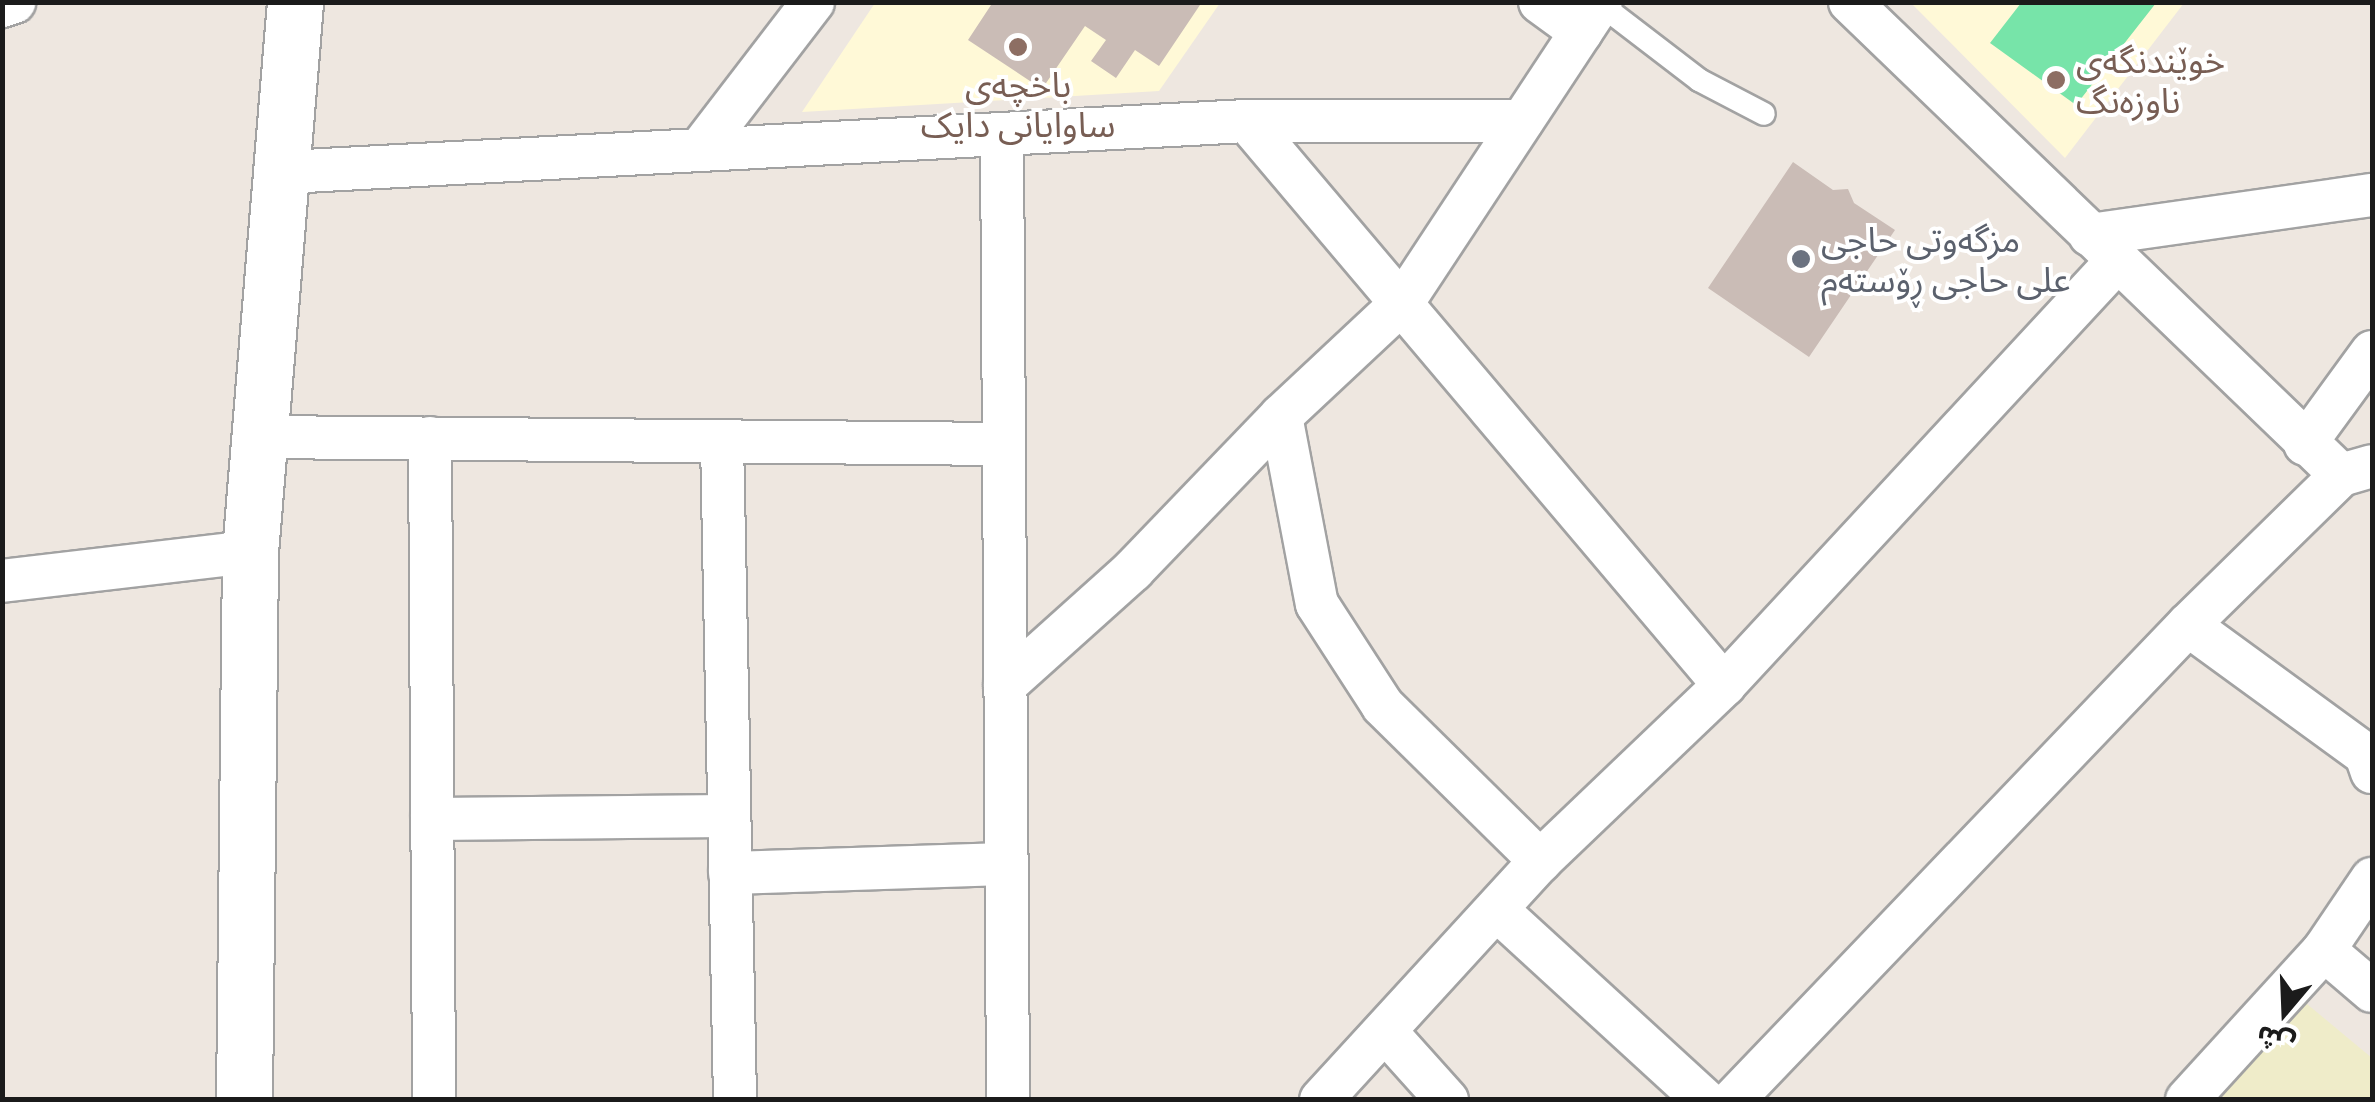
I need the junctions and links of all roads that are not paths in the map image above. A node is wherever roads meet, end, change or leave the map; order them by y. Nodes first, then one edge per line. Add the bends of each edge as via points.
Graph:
1 (14, 2) edge
2 (295, 2) edge
3 (813, 2) edge
4 (1540, 2) edge
5 (1850, 2) edge
6 (2, 6) edge
7 (1594, 13) edge
8 (1764, 114) dead end
9 (1522, 120) junction
10 (1247, 121) junction
11 (1002, 138) junction
12 (700, 148) junction
13 (286, 172) junction
14 (2372, 195) edge
15 (2104, 248) junction
16 (1403, 302) junction
17 (2372, 352) edge
18 (1281, 416) junction
19 (262, 436) junction
20 (430, 438) junction
21 (722, 441) junction
22 (1004, 444) junction
23 (2306, 444) junction
24 (2356, 470) edge
25 (250, 552) junction
26 (2, 581) edge
27 (2188, 625) junction
28 (1005, 685) junction
29 (1724, 685) junction
30 (2372, 772) edge
31 (729, 816) junction
32 (432, 819) junction
33 (1540, 861) junction
34 (1006, 864) junction
35 (730, 873) junction
36 (2372, 879) edge
37 (1498, 911) junction
38 (2324, 950) junction
39 (2372, 991) edge
40 (1385, 1031) junction
41 (1692, 1096) edge
42 (244, 1100) edge
43 (434, 1100) edge
44 (734, 1100) edge
45 (1008, 1100) edge
46 (1321, 1100) edge
47 (1447, 1100) edge
48 (1734, 1100) edge
49 (2187, 1100) edge

1 - 6 street
2 - 13 street
3 - 12 street
4 - 7 street
5 - 15 street
7 - 8 lane
7 - 9 street
9 - 10 street
9 - 16 street
10 - 11 street
10 - 16 street
11 - 12 street
11 - 22 street
12 - 13 street
13 - 19 street
14 - 15 street
15 - 23 street
15 - 29 street
16 - 18 street
16 - 29 street
17 - 23 street
18 - 28 street via 1133,570
18 - 33 street via 1318,604 1383,706
19 - 20 street
19 - 25 street
20 - 21 street
20 - 32 street
21 - 22 street
21 - 31 street
22 - 28 street
23 - 24 street
24 - 27 street
25 - 26 street
25 - 42 street
27 - 30 street via 2366,756
27 - 48 street
28 - 34 street
29 - 33 street
31 - 32 street
31 - 35 street
32 - 43 street
33 - 37 street
34 - 35 street
34 - 45 street
35 - 44 street
36 - 38 street
37 - 40 street
37 - 41 street
38 - 39 street
38 - 49 street
40 - 46 street
40 - 47 street

